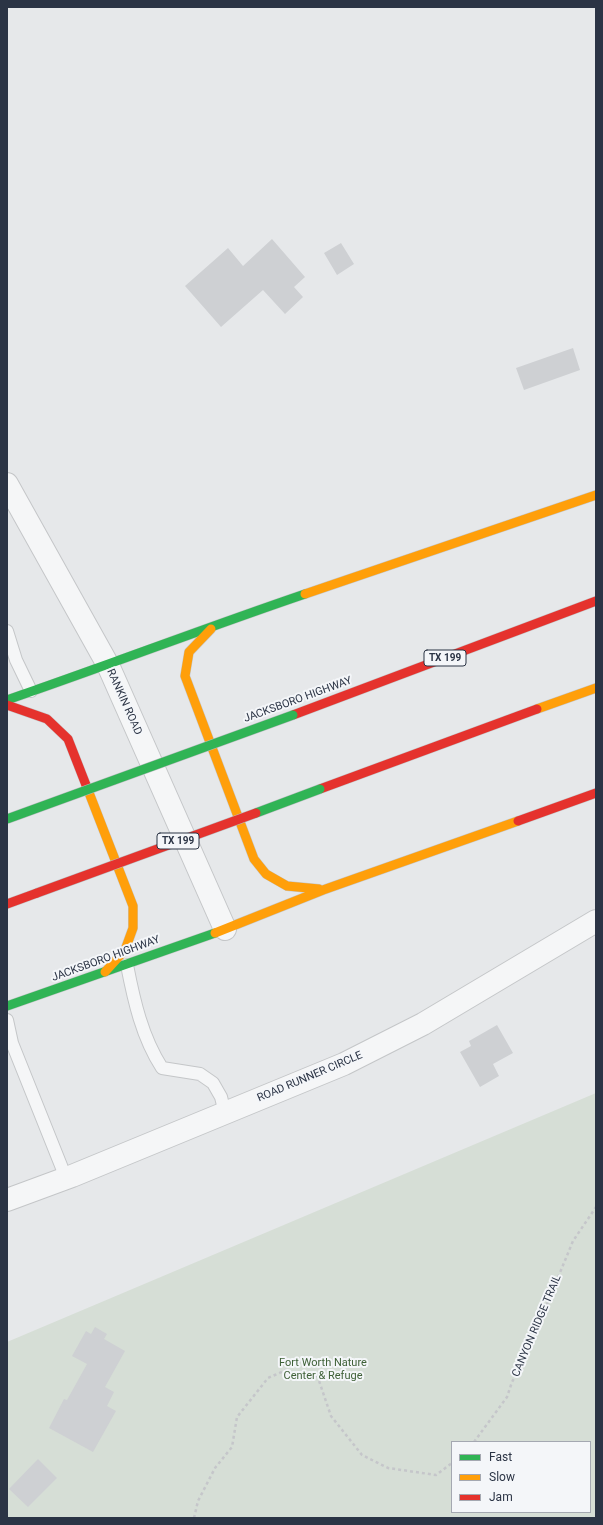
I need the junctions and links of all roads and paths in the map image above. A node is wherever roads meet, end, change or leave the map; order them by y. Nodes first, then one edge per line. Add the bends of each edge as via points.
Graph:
1 (7, 484) edge
2 (596, 495) edge
3 (596, 601) edge
4 (215, 625) junction
5 (7, 631) edge
6 (108, 665) junction
7 (596, 688) edge
8 (31, 691) junction
9 (7, 700) edge
10 (7, 705) edge
11 (596, 793) edge
12 (7, 819) edge
13 (323, 890) junction
14 (7, 904) edge
15 (596, 921) edge
16 (225, 928) junction
17 (127, 965) junction
18 (104, 972) junction
19 (7, 1006) edge
20 (7, 1020) edge
21 (225, 1113) junction
22 (66, 1178) junction
23 (7, 1200) edge
24 (596, 1207) edge
25 (475, 1441) edge
26 (451, 1464) edge
27 (194, 1518) edge

1 - 6 street, RANKIN ROAD
2 - 4 main road
3 - 12 main road, JACKSBORO HIGHWAY / TX 199, bridge via 293,716
4 - 6 main road
4 - 13 main road via 189,652 184,676 254,858 266,874 287,886
5 - 8 lane via 16,660
6 - 8 main road
6 - 16 street, RANKIN ROAD
7 - 14 main road, TX 199, bridge
8 - 9 main road
10 - 18 main road via 47,719 68,739 133,906 133,928 125,950
11 - 13 main road, JACKSBORO HIGHWAY
13 - 16 main road, JACKSBORO HIGHWAY
15 - 21 street, ROAD RUNNER CIRCLE via 423,1024 344,1064
16 - 17 main road, JACKSBORO HIGHWAY
17 - 18 main road, JACKSBORO HIGHWAY
17 - 21 lane via 138,1015 152,1052 162,1068 200,1074 213,1083 221,1097
18 - 19 main road, JACKSBORO HIGHWAY
20 - 22 lane via 12,1043
21 - 22 street, ROAD RUNNER CIRCLE
22 - 23 street, ROAD RUNNER CIRCLE
24 - 25 path, CANYON RIDGE TRAIL via 573,1241 507,1397
26 - 27 path via 436,1476 388,1468 362,1455 331,1416 317,1375 296,1378 286,1370 268,1378 237,1417 232,1447 215,1468 198,1501

